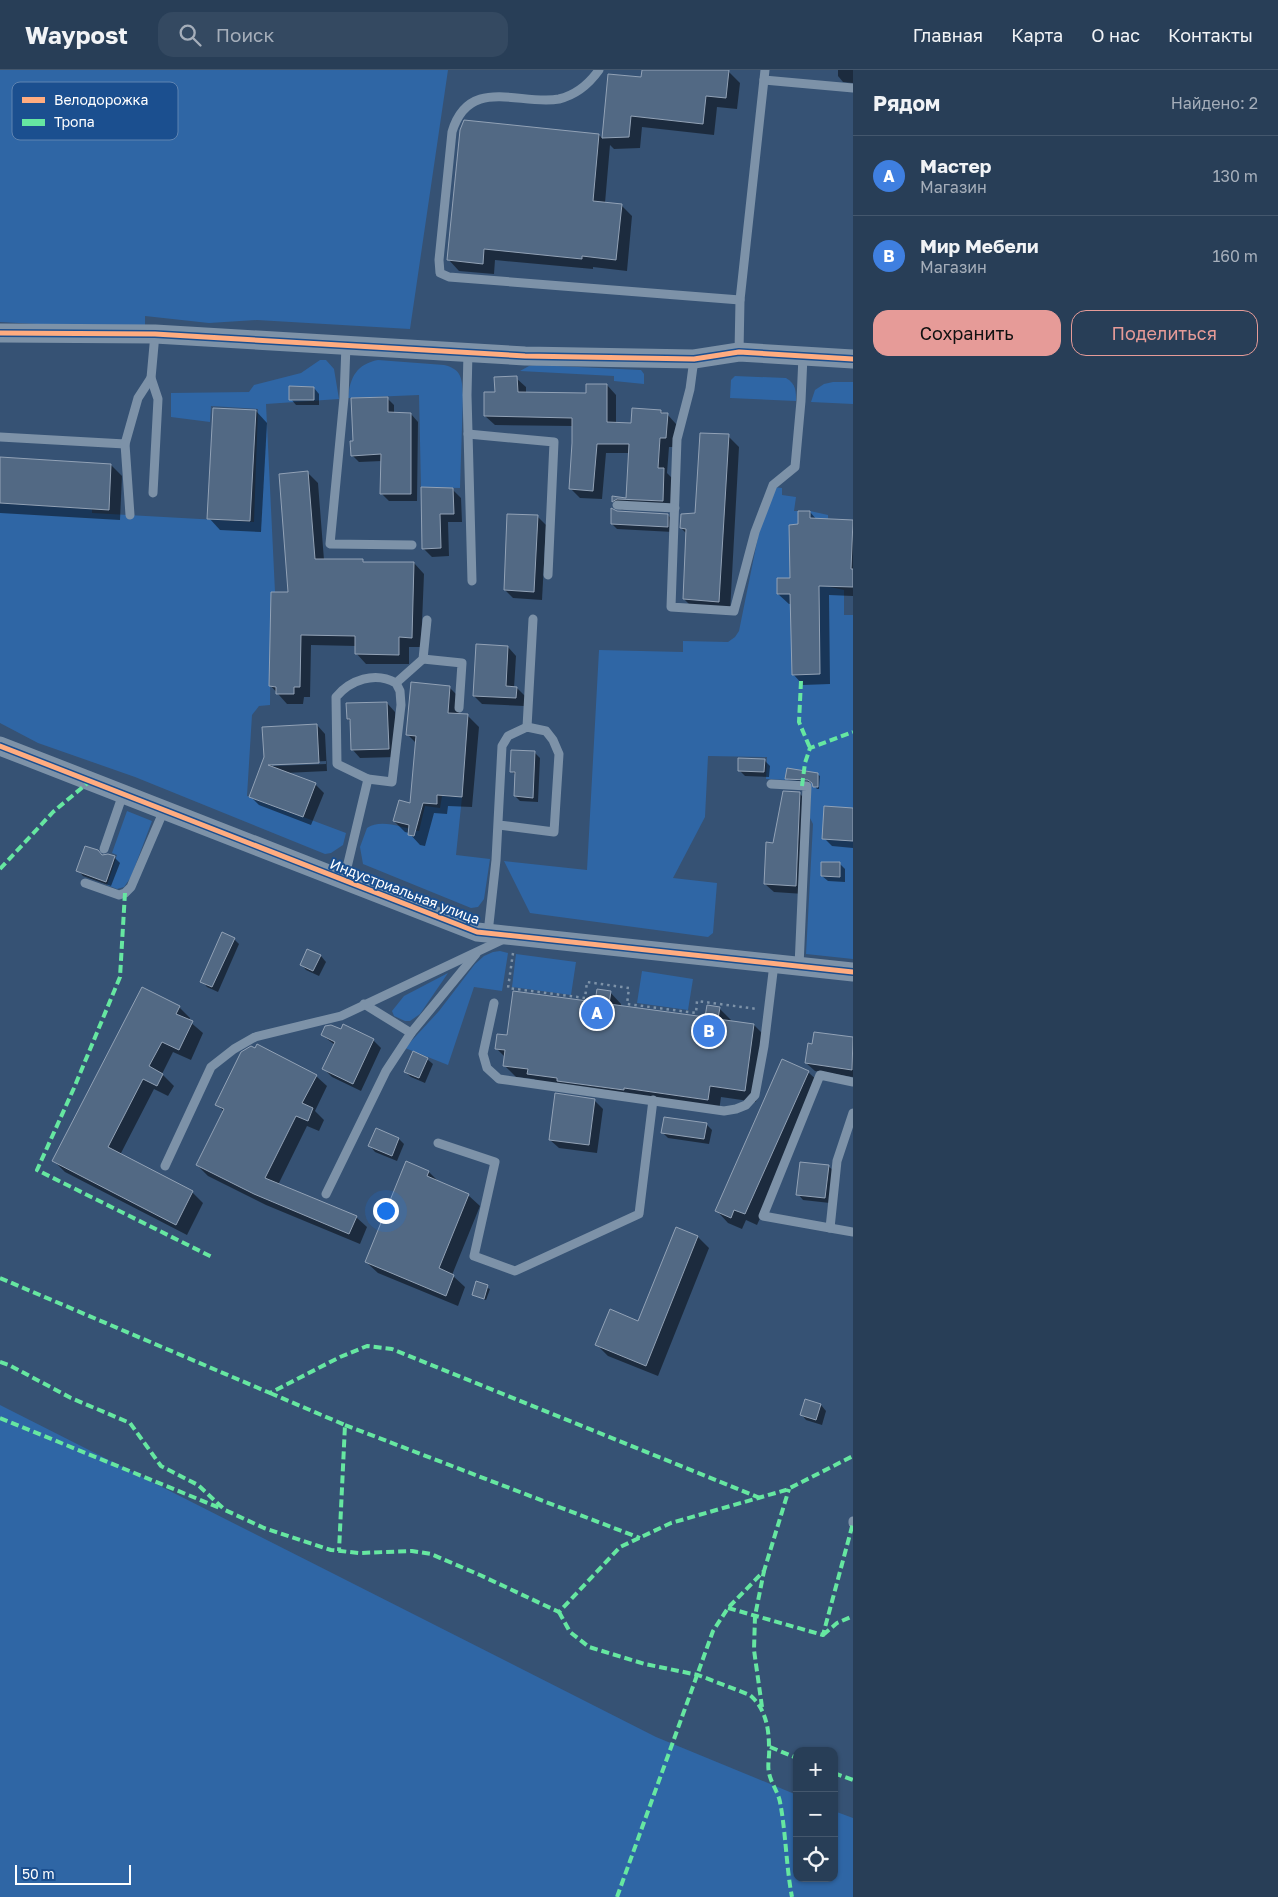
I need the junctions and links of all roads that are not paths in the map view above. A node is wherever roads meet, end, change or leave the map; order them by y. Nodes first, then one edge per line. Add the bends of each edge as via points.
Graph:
1 (599, 70) edge
2 (765, 70) edge
3 (764, 80) junction
4 (853, 88) edge
5 (740, 300) junction
6 (0, 333) edge
7 (155, 334) junction
8 (346, 345) junction
9 (468, 352) junction
10 (739, 352) junction
11 (802, 356) junction
12 (694, 359) junction
13 (853, 359) edge
14 (151, 378) junction
15 (468, 434) junction
16 (0, 437) edge
17 (125, 444) junction
18 (153, 493) dead end
19 (617, 505) dead end
20 (675, 508) junction
21 (130, 515) dead end
22 (412, 545) dead end
23 (548, 575) dead end
24 (472, 581) dead end
25 (533, 619) dead end
26 (427, 620) dead end
27 (423, 659) junction
28 (396, 683) junction
29 (458, 708) dead end
30 (527, 727) junction
31 (0, 746) edge
32 (368, 780) junction
33 (771, 784) dead end
34 (123, 794) junction
35 (164, 810) junction
36 (499, 825) junction
37 (104, 848) dead end
38 (344, 880) junction
39 (85, 883) dead end
40 (488, 933) junction
41 (513, 936) junction
42 (478, 952) junction
43 (774, 964) junction
44 (799, 966) junction
45 (853, 972) edge
46 (494, 1003) dead end
47 (364, 1004) junction
48 (412, 1033) junction
49 (853, 1082) edge
50 (653, 1100) junction
51 (853, 1113) edge
52 (438, 1143) dead end
53 (165, 1166) dead end
54 (326, 1194) dead end
55 (830, 1228) junction
56 (853, 1232) edge

1 - 5 lane via 591,81 569,96 557,99 490,96 475,102 459,116 452,132 440,273 449,277
2 - 3 lane
3 - 4 lane
3 - 5 lane
5 - 10 lane
6 - 7 street
7 - 8 street
7 - 14 lane
8 - 9 street
8 - 22 lane via 330,544
9 - 12 street
9 - 15 lane
10 - 11 street
10 - 12 street
11 - 13 street
11 - 20 lane via 795,468 773,485 755,532 734,612 671,607
12 - 20 lane via 677,439
14 - 17 lane via 138,398
14 - 18 lane via 158,399
15 - 23 lane via 554,442
15 - 24 lane
16 - 17 lane
17 - 21 lane
19 - 20 lane
25 - 30 lane
26 - 27 lane
27 - 28 lane
27 - 29 lane via 462,663
28 - 32 lane via 401,705 392,782
28 - 32 lane via 383,678 361,679 348,685 336,698 337,764
30 - 36 lane via 508,736 502,746
30 - 36 lane via 546,731 559,754 554,832
31 - 34 street, Индустриальная улица
32 - 38 lane
33 - 44 lane via 807,786
34 - 35 street, Индустриальная улица
34 - 37 lane
35 - 38 street, Индустриальная улица
35 - 39 lane via 126,893 119,895
36 - 40 lane
38 - 40 street, Индустриальная улица via 477,932
40 - 41 street, Индустриальная улица
41 - 42 lane
41 - 43 street, Индустриальная улица
42 - 47 lane
42 - 48 lane
43 - 44 street, Индустриальная улица
43 - 50 lane via 755,1095 746,1104 724,1111
44 - 45 street, Индустриальная улица
46 - 50 lane via 483,1054 488,1068 499,1079
47 - 48 lane
47 - 53 lane via 341,1016 255,1037 211,1067
48 - 54 lane via 386,1070
49 - 55 lane via 820,1075 763,1216
50 - 52 lane via 639,1214 515,1271 474,1256 495,1162
51 - 55 lane via 837,1162
55 - 56 lane

